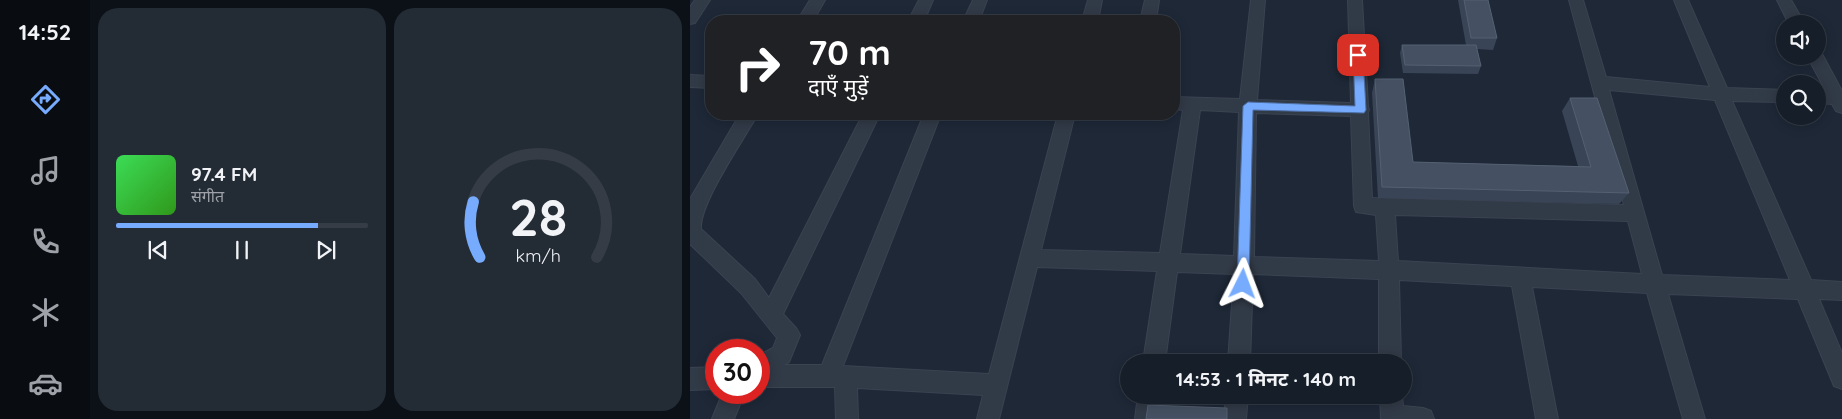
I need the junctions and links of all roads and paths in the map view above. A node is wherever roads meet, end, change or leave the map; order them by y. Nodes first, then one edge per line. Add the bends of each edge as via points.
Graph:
1 (703, 0) edge
2 (818, 0) edge
3 (926, 0) edge
4 (980, 0) edge
5 (1095, 0) edge
6 (1152, 0) edge
7 (1258, 0) edge
8 (1355, 0) edge
9 (1576, 0) edge
10 (1681, 0) edge
11 (1784, 0) edge
12 (809, 15) edge
13 (919, 15) edge
14 (974, 15) edge
15 (1091, 15) edge
16 (1149, 15) edge
17 (1792, 15) edge
18 (690, 19) edge
19 (1820, 65) edge
20 (690, 81) edge
21 (705, 82) edge
22 (1599, 84) junction
23 (1721, 94) junction
24 (1776, 96) edge
25 (1826, 98) edge
26 (1840, 100) edge
27 (1183, 103) edge
28 (1248, 106) junction
29 (1361, 110) junction
30 (746, 120) edge
31 (868, 120) edge
32 (931, 120) edge
33 (1064, 120) edge
34 (1385, 207) junction
35 (1635, 213) junction
36 (691, 232) edge
37 (1029, 258) junction
38 (1168, 263) junction
39 (1244, 264) junction
40 (1389, 270) junction
41 (1520, 276) junction
42 (1654, 284) junction
43 (1804, 289) junction
44 (1842, 290) edge
45 (770, 316) junction
46 (1155, 354) edge
47 (1239, 354) edge
48 (1390, 354) edge
49 (770, 361) edge
50 (770, 376) edge
51 (837, 377) junction
52 (705, 378) edge
53 (1842, 378) edge
54 (690, 379) edge
55 (997, 385) junction
56 (729, 404) edge
57 (1148, 404) edge
58 (1236, 404) edge
59 (1391, 410) edge
60 (723, 419) edge
61 (846, 419) edge
62 (988, 419) edge
63 (1146, 419) edge
64 (1235, 419) edge
65 (1423, 419) edge
66 (1547, 419) edge
67 (1694, 419) edge

1 - 18 street
2 - 12 street
3 - 13 street
4 - 14 street
5 - 15 street
6 - 16 street
7 - 28 street
8 - 29 street
9 - 22 street
10 - 23 street
11 - 17 street
19 - 26 street
20 - 21 street
22 - 23 street
22 - 35 street
23 - 24 street
23 - 43 street
25 - 26 street
27 - 28 street
27 - 38 street
28 - 29 street
28 - 39 street
29 - 34 street via 1363,206
30 - 36 street via 698,202
31 - 45 street
32 - 51 street
33 - 37 street
34 - 35 street
34 - 40 street
35 - 42 street
36 - 45 street via 748,286
37 - 38 street
37 - 55 street
38 - 39 street
38 - 46 street
39 - 40 street
39 - 47 street
40 - 41 street
40 - 48 street
41 - 42 street
41 - 66 street
42 - 43 street
42 - 67 street
43 - 44 street
43 - 53 street
45 - 49 street via 789,335 781,355
50 - 51 street
51 - 55 street
51 - 61 street
52 - 54 street
55 - 62 street
56 - 60 street
57 - 63 street
58 - 64 street
59 - 65 street

